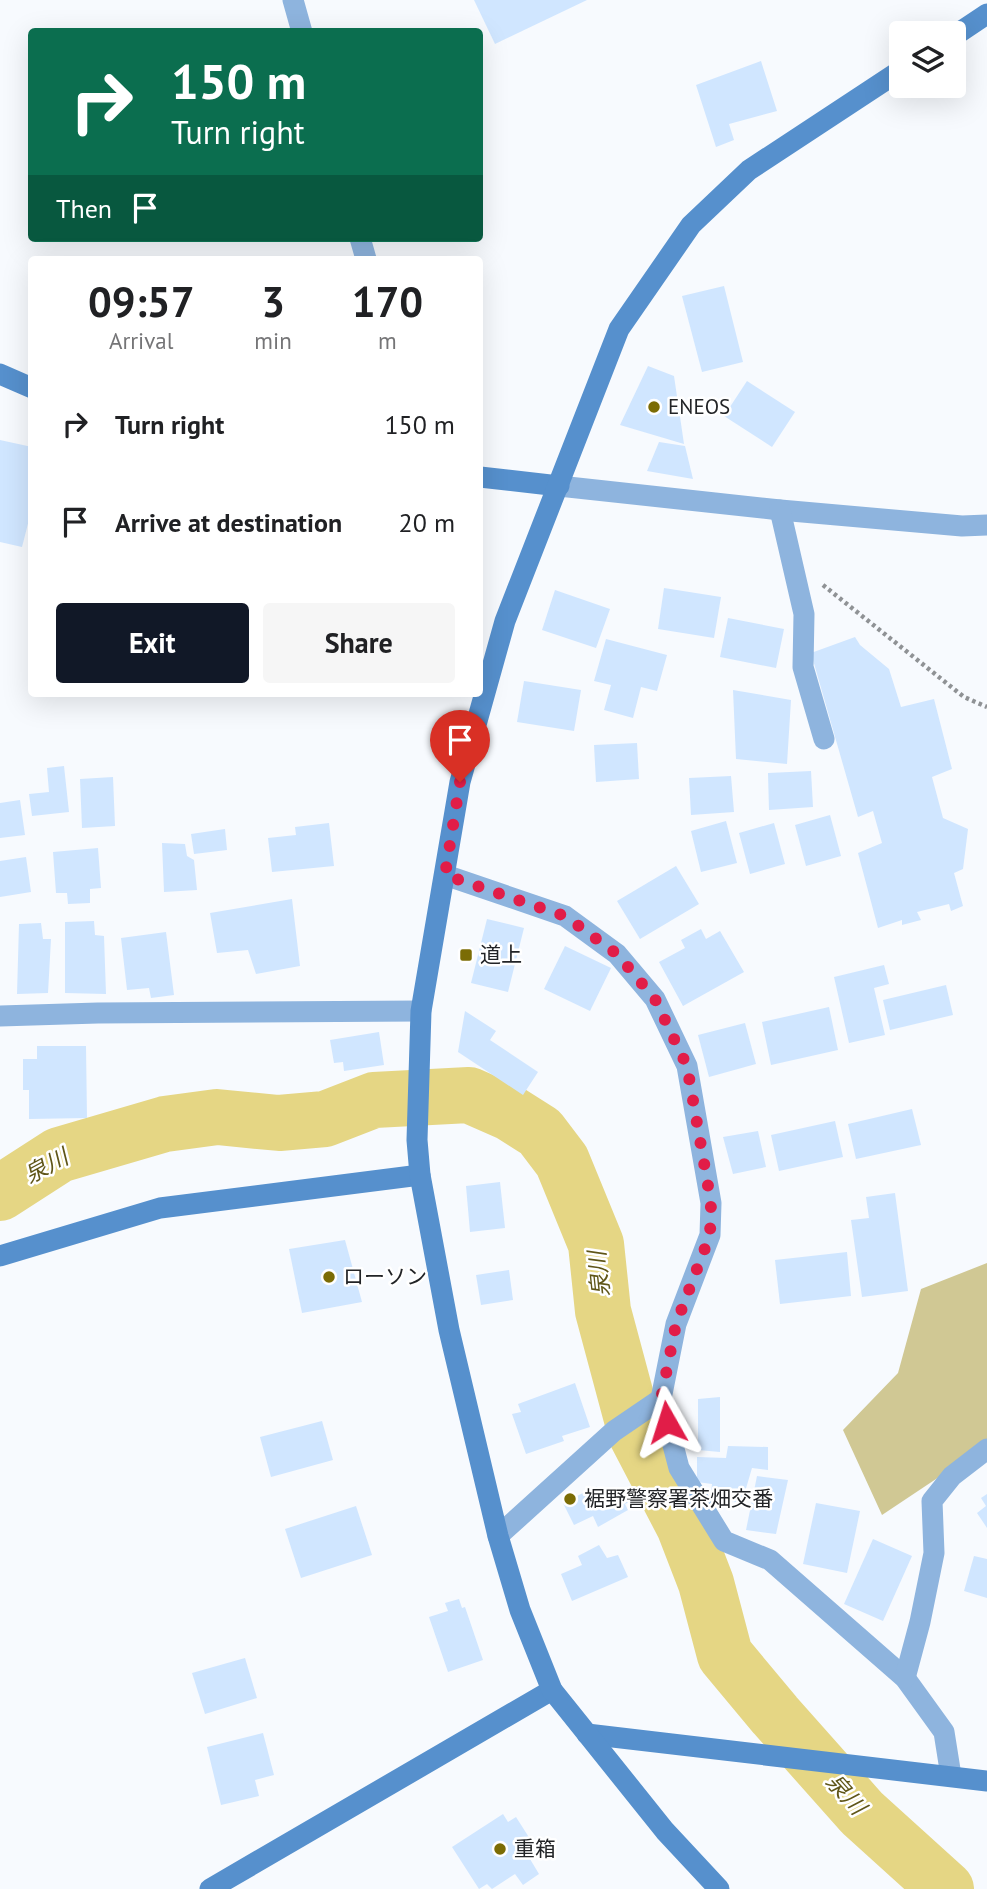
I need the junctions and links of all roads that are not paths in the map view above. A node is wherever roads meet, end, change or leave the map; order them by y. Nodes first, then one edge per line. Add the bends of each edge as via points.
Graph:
1 (293, 0) edge
2 (987, 14) edge
3 (301, 28) edge
4 (966, 28) edge
5 (889, 78) edge
6 (0, 374) edge
7 (28, 386) edge
8 (483, 477) edge
9 (559, 486) junction
10 (780, 510) junction
11 (987, 525) edge
12 (824, 738) dead end
13 (445, 875) junction
14 (421, 1011) junction
15 (0, 1016) edge
16 (420, 1175) junction
17 (0, 1256) edge
18 (654, 1403) junction
19 (987, 1449) edge
20 (498, 1536) junction
21 (905, 1678) junction
22 (552, 1690) junction
23 (587, 1734) junction
24 (951, 1776) junction
25 (987, 1781) edge
26 (210, 1889) edge
27 (719, 1889) edge

1 - 3 street
2 - 4 street
5 - 9 street via 750,170 691,225 619,330
6 - 7 street
8 - 9 street
9 - 10 street
9 - 13 street via 505,621 460,782
10 - 11 street
10 - 12 street via 804,614 803,667
13 - 14 street
13 - 18 street via 565,916 617,954 655,999 687,1066 711,1203 710,1235 676,1324
14 - 15 street
14 - 16 street
16 - 17 street via 160,1208
16 - 20 street via 449,1330
18 - 20 street via 614,1431
18 - 21 street via 679,1468 724,1541 770,1560
19 - 21 street via 952,1476 933,1501 934,1553
20 - 22 street via 520,1610
21 - 24 street via 944,1732
22 - 23 street
22 - 26 street
23 - 24 street
23 - 27 street
24 - 25 street

